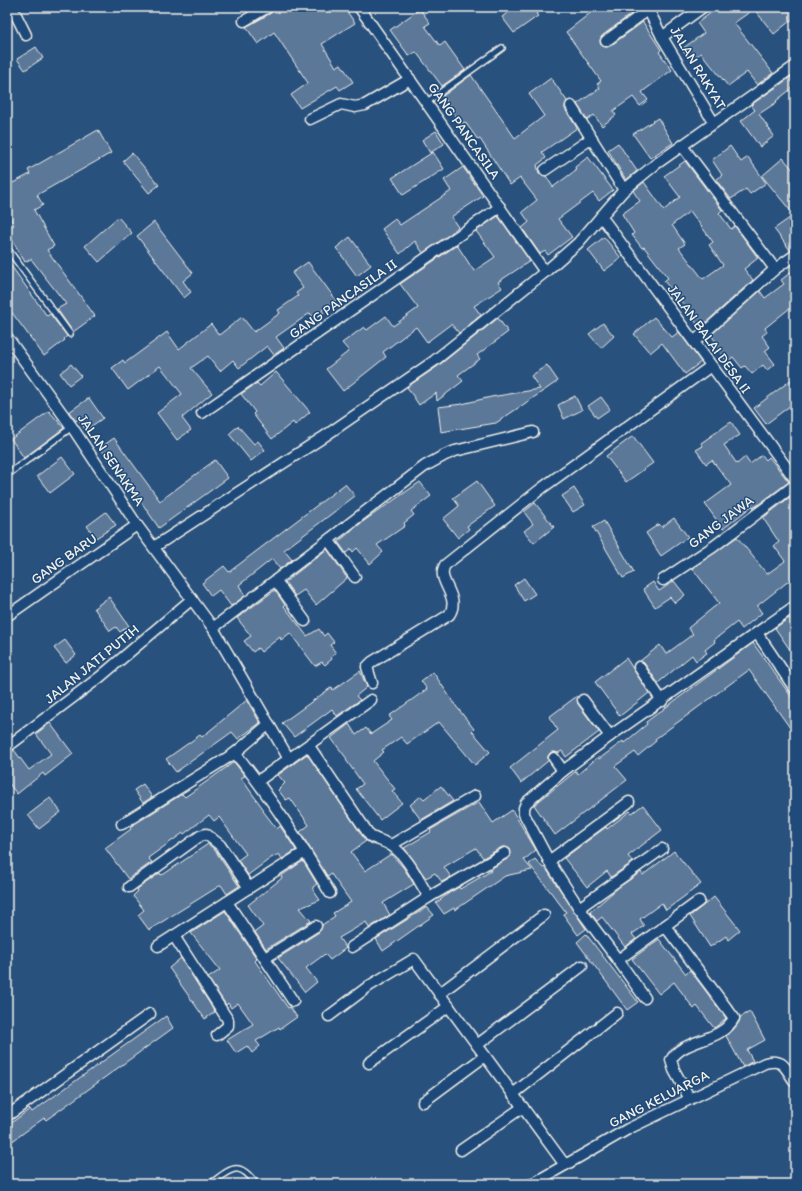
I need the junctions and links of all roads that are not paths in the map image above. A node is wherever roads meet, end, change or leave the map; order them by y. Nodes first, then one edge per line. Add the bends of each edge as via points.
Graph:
1 (12, 7) edge
2 (268, 7) edge
3 (359, 7) edge
4 (703, 7) edge
5 (648, 8) edge
6 (244, 21) dead end
7 (26, 35) dead end
8 (662, 38) junction
9 (606, 42) dead end
10 (502, 48) dead end
11 (795, 66) edge
12 (410, 79) junction
13 (427, 102) junction
14 (571, 106) dead end
15 (310, 119) dead end
16 (714, 123) junction
17 (592, 138) junction
18 (682, 146) junction
19 (545, 170) dead end
20 (624, 190) junction
21 (500, 207) junction
22 (601, 216) junction
23 (7, 248) edge
24 (795, 255) edge
25 (775, 269) junction
26 (545, 272) junction
27 (70, 334) dead end
28 (695, 341) junction
29 (9, 344) edge
30 (711, 366) junction
31 (202, 413) dead end
32 (72, 426) junction
33 (533, 432) dead end
34 (7, 475) edge
35 (795, 479) edge
36 (795, 485) edge
37 (137, 525) junction
38 (329, 540) junction
39 (154, 547) junction
40 (355, 577) dead end
41 (663, 580) dead end
42 (276, 581) junction
43 (192, 599) junction
44 (795, 606) edge
45 (7, 616) edge
46 (305, 622) dead end
47 (213, 628) junction
48 (757, 633) junction
49 (639, 667) dead end
50 (372, 683) dead end
51 (795, 689) edge
52 (371, 700) dead end
53 (583, 700) dead end
54 (662, 701) junction
55 (269, 724) junction
56 (610, 736) junction
57 (309, 746) junction
58 (7, 748) edge
59 (236, 753) junction
60 (554, 758) dead end
61 (289, 759) junction
62 (563, 771) junction
63 (258, 781) junction
64 (475, 796) dead end
65 (629, 802) dead end
66 (122, 824) dead end
67 (391, 845) junction
68 (662, 849) dead end
69 (305, 852) junction
70 (505, 853) dead end
71 (549, 861) junction
72 (129, 887) dead end
73 (249, 888) junction
74 (330, 893) dead end
75 (429, 897) junction
76 (699, 901) dead end
77 (227, 902) junction
78 (579, 908) junction
79 (544, 915) dead end
80 (316, 926) dead end
81 (666, 926) junction
82 (174, 936) junction
83 (158, 946) dead end
84 (352, 947) dead end
85 (265, 958) junction
86 (618, 960) junction
87 (582, 966) dead end
88 (439, 994) junction
89 (645, 998) dead end
90 (294, 1002) dead end
91 (449, 1006) junction
92 (617, 1013) dead end
93 (150, 1014) dead end
94 (329, 1016) dead end
95 (217, 1035) dead end
96 (477, 1045) junction
97 (486, 1056) junction
98 (369, 1063) dead end
99 (795, 1082) edge
100 (513, 1094) junction
101 (690, 1099) junction
102 (423, 1102) dead end
103 (523, 1107) junction
104 (7, 1116) edge
105 (461, 1150) dead end
106 (565, 1165) junction
107 (210, 1184) edge
108 (256, 1184) edge
109 (532, 1184) edge

1 - 7 street
2 - 6 street
3 - 12 street, GANG PANCASILA
4 - 8 street
5 - 8 street, JALAN RAKYAT
5 - 9 street
8 - 16 street, JALAN RAKYAT
10 - 13 lane
11 - 16 street
12 - 13 street, GANG PANCASILA
12 - 15 street via 365,105 355,107 341,104
13 - 21 street, GANG PANCASILA
14 - 17 street
16 - 18 street
17 - 19 street
17 - 20 street
18 - 20 street
18 - 25 street
20 - 22 street
21 - 26 street, GANG PANCASILA
21 - 31 street, GANG PANCASILA II
22 - 26 street via 578,243
22 - 28 street, JALAN BALAI DESA II
23 - 27 lane
24 - 25 street
25 - 28 street
26 - 39 street via 434,361 322,438
28 - 30 street, JALAN BALAI DESA II
29 - 32 street, JALAN SENAKMA
30 - 35 street, JALAN BALAI DESA II
30 - 50 street via 542,488 445,565 442,570 443,576 454,602 453,609 449,615 372,662 367,667
32 - 34 lane
32 - 37 street, JALAN SENAKMA
33 - 38 street via 445,455 425,466
36 - 41 street, GANG JAWA via 700,556
37 - 39 street, JALAN SENAKMA
37 - 45 street, GANG BARU
38 - 40 street
38 - 42 street
39 - 43 street, JALAN SENAKMA
42 - 46 street
42 - 47 street
43 - 47 street, JALAN SENAKMA
43 - 58 street, JALAN JATI PUTIH via 100,677
44 - 48 street
47 - 55 street, JALAN SENAKMA
48 - 51 street
48 - 54 street
49 - 54 street
52 - 57 street
53 - 56 street
54 - 56 street
55 - 59 street
55 - 61 street, JALAN SENAKMA
56 - 62 street
57 - 61 street
57 - 67 street via 370,836
59 - 63 street
59 - 66 street
60 - 62 street
61 - 63 street
62 - 71 street via 526,803 524,808 524,814
63 - 69 street
64 - 67 street
65 - 71 street
67 - 75 street via 405,859
68 - 78 street
69 - 73 street
69 - 74 street
70 - 75 street
71 - 78 street
72 - 73 street via 206,834 220,845
73 - 77 street
75 - 84 street
76 - 81 street
77 - 82 street
77 - 85 street
78 - 86 street
79 - 88 street
80 - 85 street
81 - 86 street
81 - 101 street via 734,1018 730,1026 720,1033 676,1053 671,1060
82 - 83 street
82 - 95 street via 228,1020 228,1026
85 - 90 street
86 - 89 street
87 - 96 street
88 - 91 street
88 - 94 street via 414,959 370,986
91 - 96 street
91 - 98 street
92 - 100 street
93 - 104 street
96 - 97 street
97 - 100 street
97 - 102 street
99 - 101 street, GANG KELUARGA via 776,1060 765,1062
100 - 103 street
101 - 106 street, GANG KELUARGA via 628,1129
103 - 105 street
103 - 106 street
106 - 109 street, GANG KELUARGA
107 - 108 lane via 235,1169 243,1169

